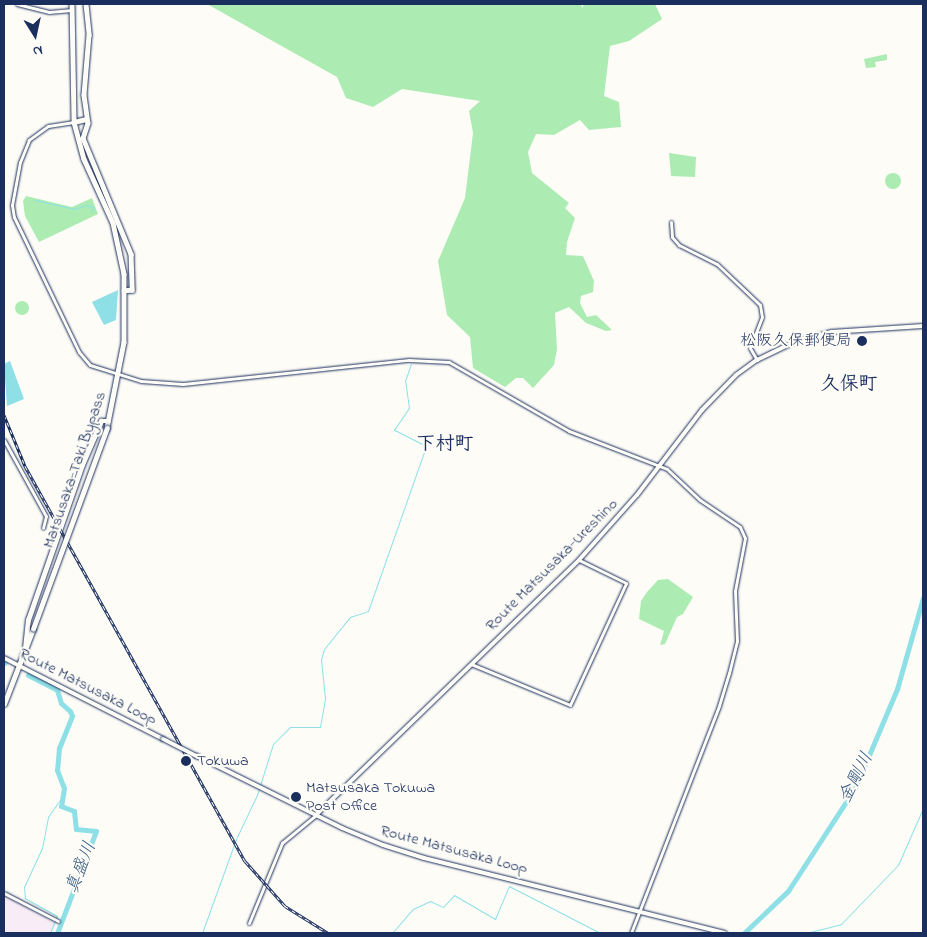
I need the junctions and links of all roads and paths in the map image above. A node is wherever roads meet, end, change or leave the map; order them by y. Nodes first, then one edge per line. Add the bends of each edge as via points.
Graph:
1 (17, 4) edge
2 (72, 4) edge
3 (86, 4) edge
4 (72, 10) junction
5 (86, 118) junction
6 (74, 122) junction
7 (670, 222) dead end
8 (124, 291) junction
9 (923, 326) edge
10 (756, 360) junction
11 (120, 375) junction
12 (109, 421) junction
13 (4, 440) edge
14 (660, 466) junction
15 (44, 528) dead end
16 (579, 560) junction
17 (25, 648) junction
18 (4, 658) edge
19 (470, 664) junction
20 (18, 665) junction
21 (4, 704) edge
22 (316, 815) junction
23 (4, 893) edge
24 (639, 912) junction
25 (56, 920) dead end
26 (249, 923) dead end
27 (631, 933) edge
28 (725, 933) edge

1 - 4 street via 43,12
2 - 4 main road, Matsusaka-Taki Bypass
3 - 5 main road via 89,30 84,95
4 - 6 main road, Matsusaka-Taki Bypass
5 - 6 main road
5 - 8 main road via 85,143 131,254 132,290
6 - 8 main road, Matsusaka-Taki Bypass via 84,159 118,238
6 - 11 street via 48,126 27,143 12,198 12,211 81,355 94,367
7 - 10 street via 672,237 679,245 717,264 760,305 762,317 750,348
8 - 11 main road, Matsusaka-Taki Bypass
9 - 10 main road, Route Matsusaka-Ureshino via 831,332 794,342
10 - 14 main road, Route Matsusaka-Ureshino via 719,391
11 - 12 main road, Matsusaka-Taki Bypass
11 - 14 street via 158,383 183,384 408,360 438,360 465,369 574,434
12 - 17 main road, Matsusaka-Taki Bypass, bridge
12 - 17 main road via 101,421 82,465 28,620
13 - 15 street via 46,516
14 - 16 main road, Route Matsusaka-Ureshino
14 - 24 street via 709,507 740,527 745,538 735,591 737,641 729,673
16 - 19 main road, Route Matsusaka-Ureshino
16 - 19 street via 626,583 570,704
17 - 20 main road, Matsusaka-Taki Bypass
18 - 20 main road, Route Matsusaka Loop
19 - 22 main road, Route Matsusaka-Ureshino
20 - 21 main road, Matsusaka-Taki Bypass
20 - 22 main road, Route Matsusaka Loop, bridge
22 - 24 main road, Route Matsusaka Loop via 374,841 424,858
22 - 26 street via 282,843
23 - 25 street
24 - 27 street
24 - 28 main road, Route Matsusaka Loop

